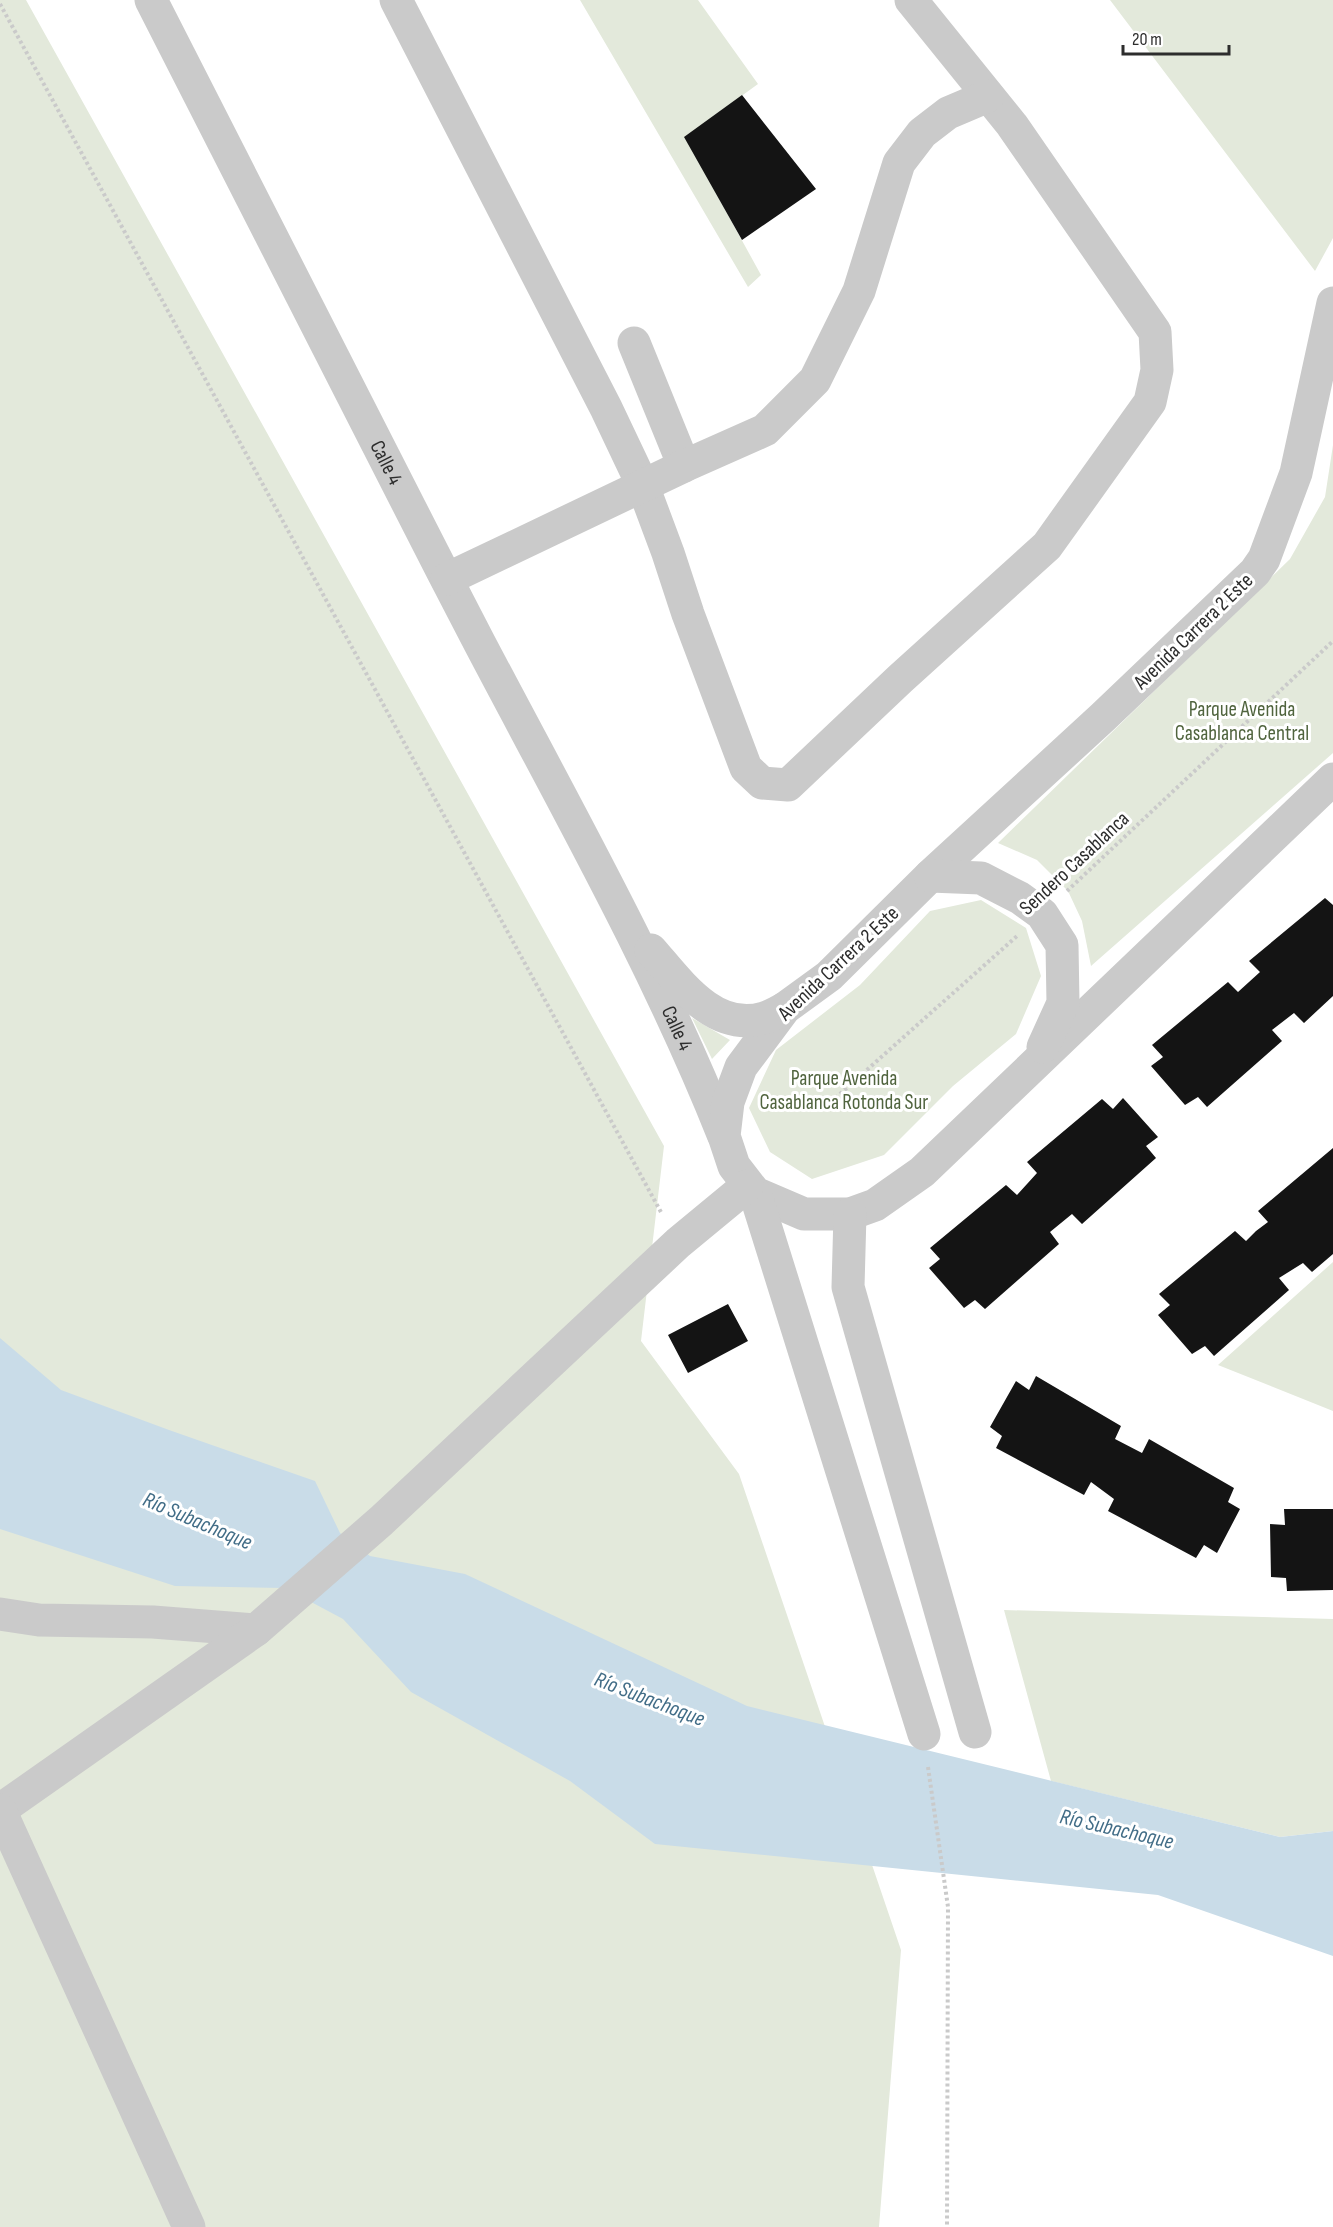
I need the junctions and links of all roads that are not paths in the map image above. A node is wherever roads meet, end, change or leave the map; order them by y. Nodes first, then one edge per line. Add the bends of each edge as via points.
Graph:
1 (151, 0) edge
2 (396, 0) edge
3 (911, 0) edge
4 (988, 96) junction
5 (1333, 303) edge
6 (634, 343) dead end
7 (684, 466) junction
8 (643, 486) junction
9 (447, 579) junction
10 (1330, 789) edge
11 (930, 876) junction
12 (625, 922) junction
13 (785, 1008) junction
14 (1036, 1062) junction
15 (724, 1136) junction
16 (751, 1190) junction
17 (850, 1214) junction
18 (0, 1614) edge
19 (265, 1623) junction
20 (975, 1732) dead end
21 (924, 1734) road end
22 (0, 1810) edge
23 (189, 2227) edge

1 - 9 street, Calle 4
2 - 8 street
3 - 4 street
4 - 7 street via 939,119 922,133 899,163 860,291 814,380 765,430
4 - 8 street via 1155,332 1157,370 1150,402 1047,546 788,785 762,783 746,768
5 - 11 street, Avenida Carrera 2 Este via 1296,473 1264,559 1255,572
6 - 7 street
7 - 8 street
8 - 9 street
9 - 12 street, Calle 4
10 - 14 street
11 - 13 street, Avenida Carrera 2 Este via 829,976
11 - 14 street via 981,878 1020,898 1042,914 1062,945 1063,1003
12 - 13 street, Calle 4 via 696,1001 716,1013 739,1021 762,1018
12 - 15 street, Calle 4
13 - 15 street, Avenida Carrera 2 Este via 741,1067 728,1101
14 - 17 street via 922,1172 875,1205
15 - 16 street, Avenida Carrera 2 Este via 734,1166
16 - 17 street via 804,1214
16 - 19 street via 678,1243 381,1521
16 - 21 street, Avenida Carrera 2 Este
17 - 20 street via 848,1287
18 - 19 street via 39,1620
19 - 22 street
22 - 23 street

